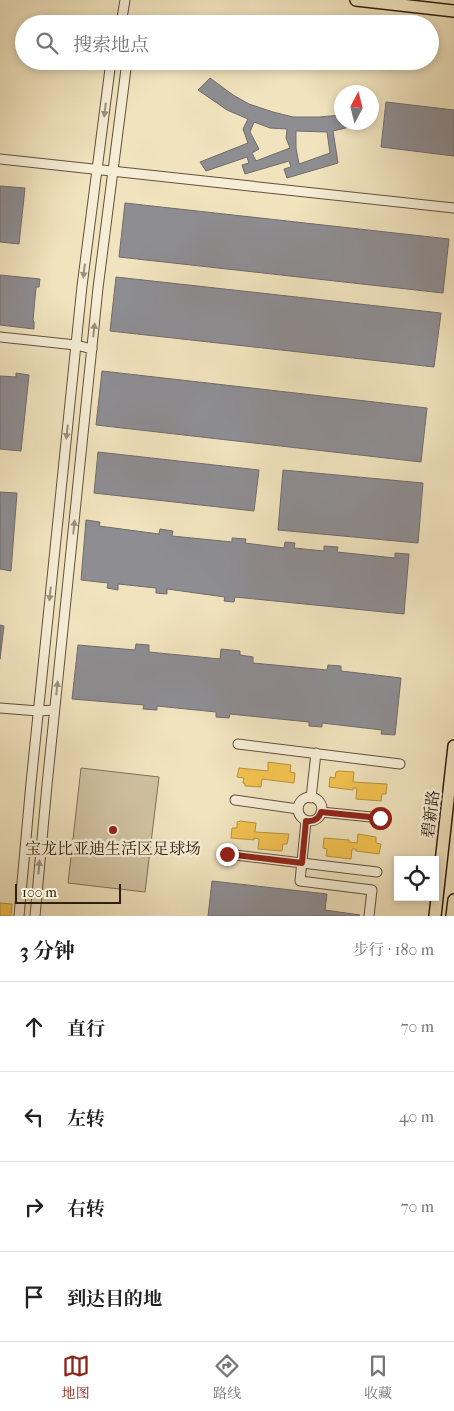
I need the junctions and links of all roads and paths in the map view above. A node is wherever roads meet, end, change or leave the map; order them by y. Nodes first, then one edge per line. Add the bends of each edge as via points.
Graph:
1 (126, 0) edge
2 (356, 0) edge
3 (124, 11) junction
4 (454, 11) edge
5 (123, 15) edge
6 (124, 15) edge
7 (110, 70) edge
8 (127, 70) edge
9 (0, 159) edge
10 (98, 169) junction
11 (114, 170) junction
12 (454, 208) edge
13 (0, 337) edge
14 (76, 345) junction
15 (92, 349) junction
16 (0, 708) edge
17 (54, 710) junction
18 (38, 712) junction
19 (238, 744) dead end
20 (454, 746) edge
21 (316, 753) junction
22 (400, 764) dead end
23 (311, 798) junction
24 (235, 800) dead end
25 (298, 808) junction
26 (321, 812) junction
27 (380, 818) dead end
28 (306, 821) junction
29 (227, 854) dead end
30 (302, 863) junction
31 (377, 872) dead end
32 (454, 900) edge
33 (19, 916) edge
34 (35, 916) edge
35 (369, 916) edge
36 (435, 916) edge
37 (452, 916) edge

1 - 3 street
2 - 4 main road
3 - 5 street
3 - 6 street
7 -> 10 street
8 - 11 street
9 - 10 street
10 - 11 street
10 -> 14 street
11 - 12 street
15 -> 11 street
13 - 14 street
14 - 15 street
14 -> 18 street
17 -> 15 street
16 - 18 street
17 - 18 street
34 -> 17 street
18 - 33 street
19 - 21 street
20 - 36 main road, 碧新路
21 - 22 street
21 - 23 street
23 - 25 street via 304,799
23 - 26 street via 318,801
24 - 25 street
25 - 28 street
26 - 27 street
26 - 28 street via 314,821
28 - 30 street
29 - 30 street
30 - 31 street
30 - 35 street via 300,881 372,890
32 - 37 main road

